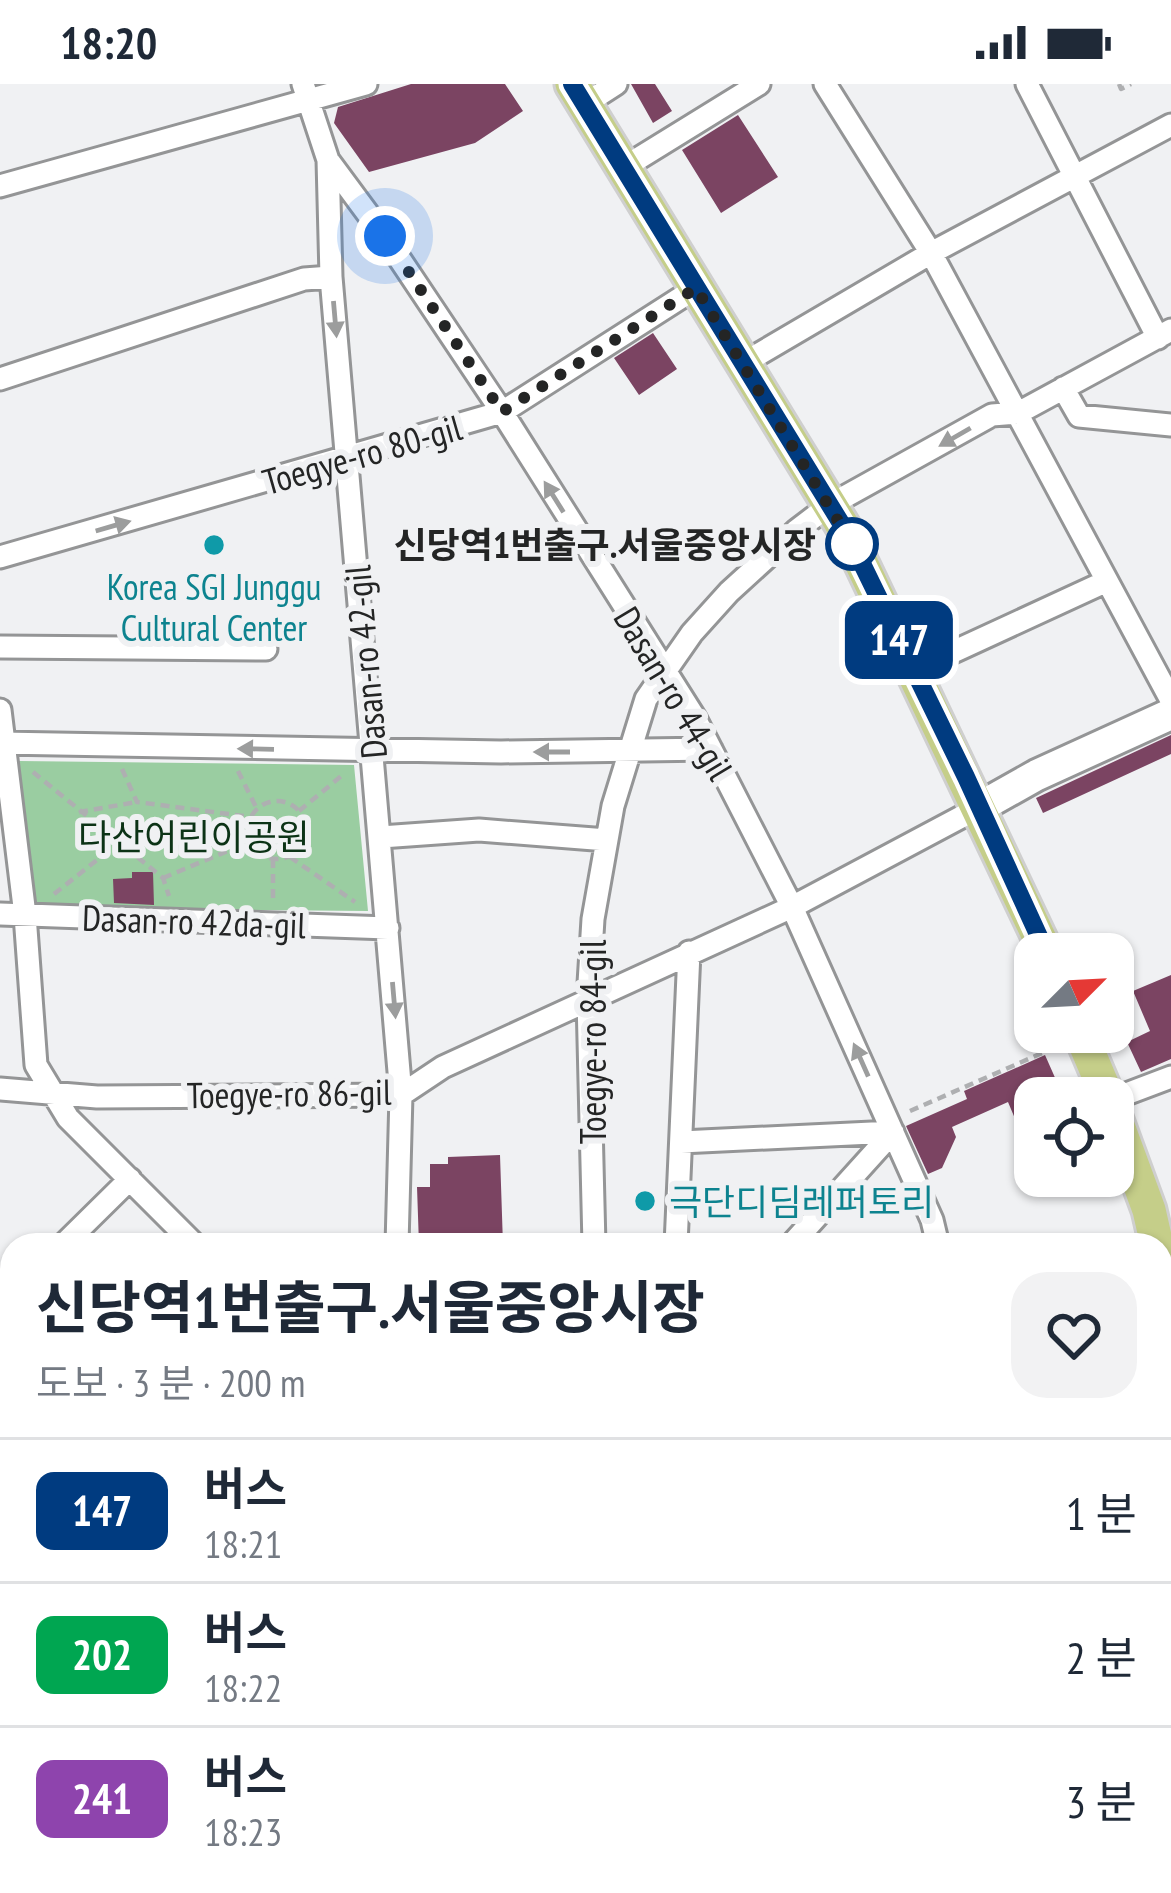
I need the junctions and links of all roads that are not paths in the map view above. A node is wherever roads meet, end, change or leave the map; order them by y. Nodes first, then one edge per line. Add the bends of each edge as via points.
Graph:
1 (366, 84) edge
2 (616, 84) edge
3 (759, 84) edge
4 (825, 84) edge
5 (1027, 84) edge
6 (305, 91) edge
7 (579, 94) edge
8 (1171, 125) edge
9 (328, 160) junction
10 (623, 168) junction
11 (1074, 176) junction
12 (0, 186) edge
13 (932, 254) junction
14 (331, 277) junction
15 (696, 288) junction
16 (1164, 334) edge
17 (742, 364) junction
18 (0, 379) edge
19 (1064, 388) junction
20 (502, 412) junction
21 (1018, 413) junction
22 (1171, 425) edge
23 (347, 460) junction
24 (830, 505) junction
25 (0, 557) edge
26 (1107, 580) junction
27 (0, 647) edge
28 (266, 649) dead end
29 (664, 669) junction
30 (914, 670) junction
31 (1171, 700) edge
32 (0, 710) edge
33 (1171, 714) edge
34 (1, 743) edge
35 (711, 749) junction
36 (373, 751) junction
37 (628, 753) junction
38 (980, 807) junction
39 (381, 837) junction
40 (607, 840) junction
41 (792, 907) junction
42 (0, 914) edge
43 (25, 915) junction
44 (388, 928) junction
45 (1037, 933) edge
46 (689, 952) junction
47 (588, 999) junction
48 (1171, 1077) edge
49 (0, 1089) edge
50 (1134, 1090) edge
51 (52, 1094) junction
52 (401, 1095) junction
53 (891, 1126) junction
54 (681, 1142) junction
55 (1134, 1169) edge
56 (130, 1179) junction
57 (75, 1233) edge
58 (183, 1233) edge
59 (397, 1233) edge
60 (594, 1233) edge
61 (677, 1233) edge
62 (801, 1233) edge
63 (935, 1233) edge
64 (1154, 1233) edge

1 - 6 street
2 - 7 street
3 - 10 street
4 - 13 street
5 - 11 street
6 - 9 street, Dasan-ro 42-gil
6 - 12 street
7 - 10 main road
8 - 11 street
9 - 14 street, Dasan-ro 42-gil
9 - 20 street, Dasan-ro 44-gil
10 - 15 main road
11 - 13 street
11 - 16 street
13 - 17 street
13 - 21 street
14 - 18 street via 304,279
14 -> 23 street, Dasan-ro 42-gil
15 - 17 main road
15 - 20 street, Toegye-ro 80-gil
16 - 19 street, Toegye-ro 84-gil
17 - 24 main road
19 - 21 street, Toegye-ro 84-gil
19 - 22 street via 1079,416
20 - 23 street, Toegye-ro 80-gil
29 -> 20 street, Dasan-ro 44-gil
21 -> 24 street, Toegye-ro 84-gil via 992,415
21 - 26 street
25 -> 23 street, Toegye-ro 80-gil
23 - 36 street, Dasan-ro 42-gil
24 - 29 street, Toegye-ro 84-gil via 729,592
24 - 30 main road
26 - 30 street
26 - 31 street
27 - 28 street
29 - 35 street, Dasan-ro 44-gil
29 - 37 street, Toegye-ro 84-gil
30 - 38 main road
32 - 34 street
33 - 38 street
36 -> 34 street
34 - 43 street
35 - 37 street
35 - 41 street, Dasan-ro 44-gil
37 -> 36 street
36 - 39 street, Dasan-ro 42-gil
37 - 40 street, Toegye-ro 84-gil
38 - 41 street, Toegye-ro 86-gil
38 - 45 main road
39 - 40 street via 479,830
39 - 44 street, Dasan-ro 42-gil
40 - 47 street, Toegye-ro 84-gil
41 - 46 street, Toegye-ro 86-gil
53 -> 41 street, Dasan-ro 44-gil
42 - 43 street, Dasan-ro 42da-gil
43 - 44 street, Dasan-ro 42da-gil
43 - 51 street via 36,1064
44 -> 52 street, Dasan-ro 42-gil
46 - 47 street, Toegye-ro 86-gil
46 - 54 street
47 - 52 street, Toegye-ro 86-gil
47 - 60 street, Toegye-ro 84-gil
48 - 50 street
49 - 51 street, Toegye-ro 86-gil
51 - 52 street, Toegye-ro 86-gil
51 - 56 street
52 - 59 street, Dasan-ro 42-gil
53 - 54 street
53 - 62 street
53 - 63 street, Dasan-ro 44-gil
54 - 61 street
55 - 64 main road
56 - 57 street
56 - 58 street

